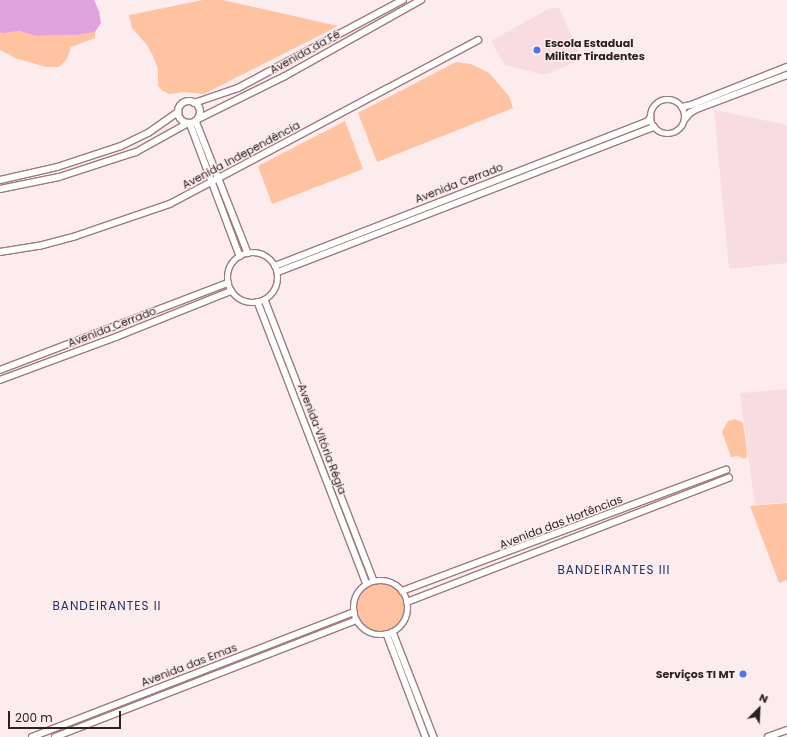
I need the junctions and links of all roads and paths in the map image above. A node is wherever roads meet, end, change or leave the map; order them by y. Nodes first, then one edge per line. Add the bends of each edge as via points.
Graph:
1 (403, 0) edge
2 (421, 0) edge
3 (478, 40) dead end
4 (787, 68) edge
5 (787, 76) edge
6 (194, 103) junction
7 (682, 107) junction
8 (178, 112) junction
9 (650, 118) junction
10 (685, 119) junction
11 (193, 122) junction
12 (654, 127) junction
13 (219, 178) junction
14 (0, 180) edge
15 (213, 181) junction
16 (0, 189) edge
17 (0, 252) edge
18 (248, 253) junction
19 (240, 256) junction
20 (275, 266) junction
21 (278, 272) junction
22 (228, 282) junction
23 (231, 290) junction
24 (265, 300) junction
25 (258, 302) junction
26 (0, 370) edge
27 (0, 380) edge
28 (726, 470) dead end
29 (729, 478) dead end
30 (374, 581) junction
31 (367, 584) junction
32 (402, 591) junction
33 (407, 602) junction
34 (354, 612) junction
35 (356, 620) junction
36 (393, 632) junction
37 (387, 634) junction
38 (787, 730) edge
39 (32, 737) edge
40 (55, 737) edge
41 (426, 737) edge
42 (434, 737) edge
43 (768, 737) edge

1 - 6 main road, Avenida da Fé via 238,88
2 - 11 main road, Avenida da Fé via 285,76
3 - 13 street, Avenida Independência
4 - 7 street via 691,106
5 - 10 street via 697,109
6 - 8 main road via 184,102
6 - 11 main road via 199,110
7 - 9 street via 674,101 662,101 654,106
7 - 10 street
8 - 11 main road via 181,120
8 - 14 main road via 148,133 121,146 57,167
9 - 12 street
9 - 20 street, Avenida Cerrado via 648,121
10 - 12 street via 681,128 674,133 661,133
11 - 13 street
11 - 15 street
11 - 16 main road, Avenida da Fé via 136,152 59,177
12 - 21 street, Avenida Cerrado
13 - 15 street, Avenida Independência
13 - 18 street
15 - 17 street, Avenida Independência via 184,198 156,210 39,246
15 - 19 street
18 - 19 street
18 - 20 street via 262,254
19 - 22 street via 230,267
20 - 21 street
21 - 24 street via 275,291
22 - 23 street
22 - 26 street, Avenida Cerrado
23 - 25 street via 243,301
23 - 27 street, Avenida Cerrado via 116,337
24 - 25 street
24 - 30 street, Avenida Vitória Régia
25 - 31 street, Avenida Vitória Régia
28 - 32 street, Avenida das Hortências
29 - 33 street, Avenida das Hortências
30 - 31 street
30 - 32 street via 390,582
31 - 34 street via 356,596
32 - 33 street
33 - 36 street via 404,621
34 - 35 street
34 - 39 street, Avenida das Emas
35 - 37 street via 366,630 380,635
35 - 40 street, Avenida das Emas
36 - 37 street
36 - 42 street
37 - 41 street
38 - 43 street

